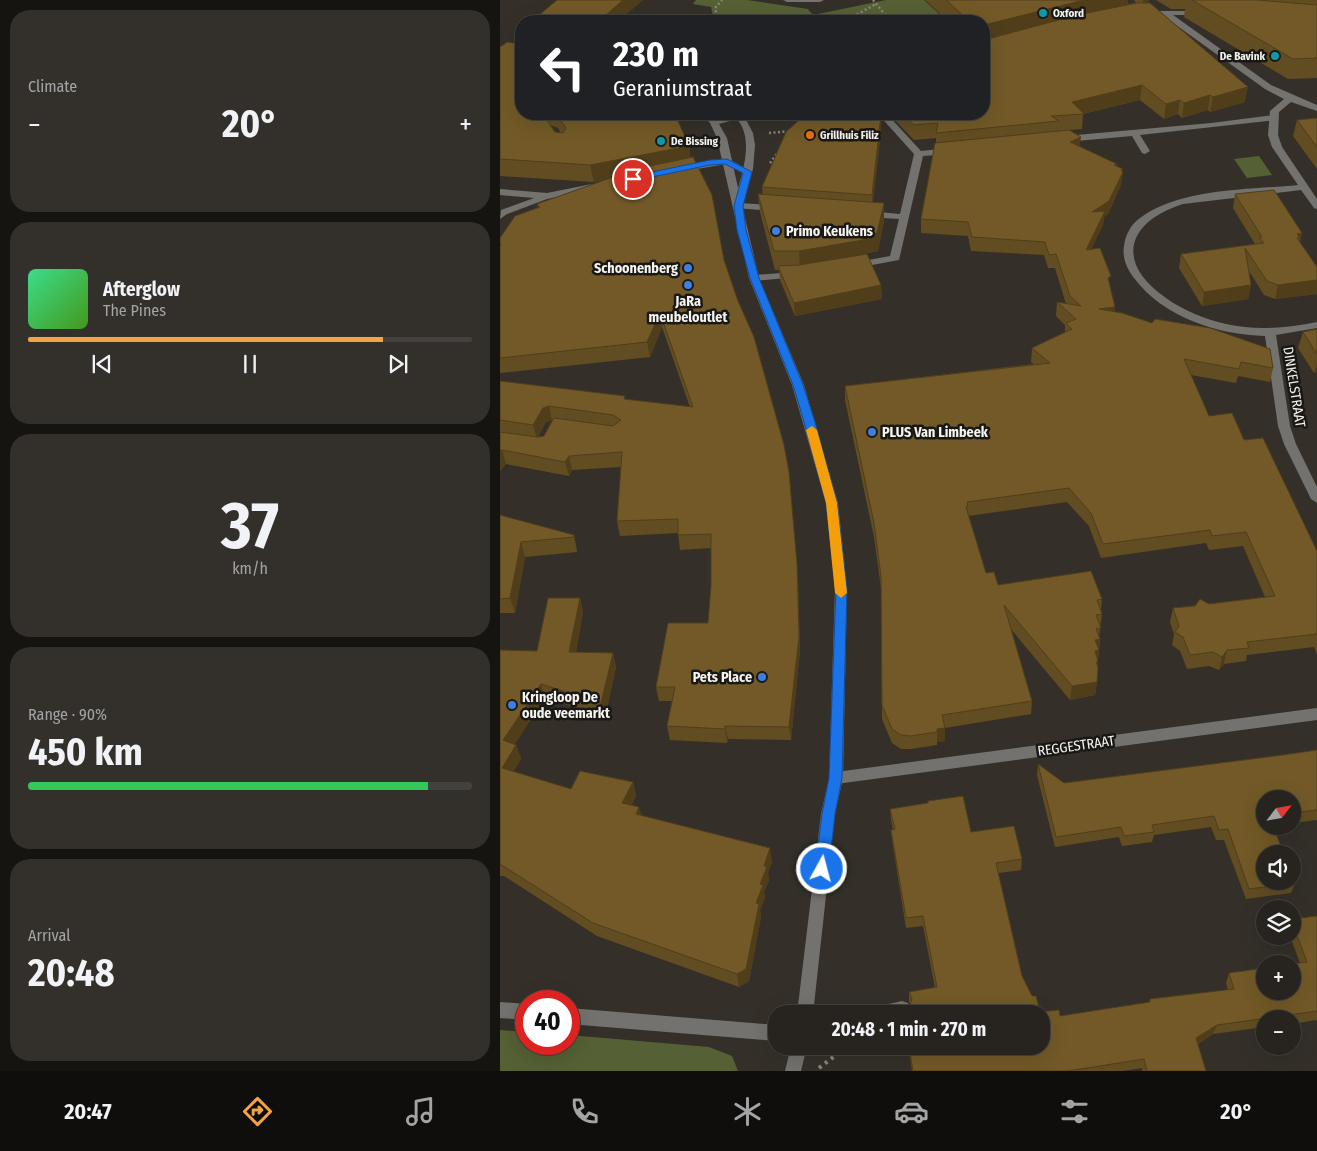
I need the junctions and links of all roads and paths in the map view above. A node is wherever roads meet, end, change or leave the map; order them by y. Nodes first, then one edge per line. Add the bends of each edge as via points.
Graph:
1 (722, 0) edge
2 (787, 0) edge
3 (820, 0) edge
4 (873, 0) edge
5 (876, 4) junction
6 (1135, 13) edge
7 (1164, 13) junction
8 (1211, 13) edge
9 (717, 15) edge
10 (856, 15) edge
11 (885, 15) edge
12 (1290, 98) junction
13 (1317, 108) edge
14 (1274, 118) junction
15 (712, 120) edge
16 (722, 120) edge
17 (744, 120) edge
18 (888, 120) edge
19 (714, 122) junction
20 (1134, 132) junction
21 (1051, 140) edge
22 (781, 148) edge
23 (957, 150) edge
24 (1145, 150) dead end
25 (920, 154) junction
26 (727, 161) junction
27 (765, 170) dead end
28 (666, 172) edge
29 (747, 172) junction
30 (599, 186) edge
31 (1304, 187) junction
32 (501, 192) edge
33 (547, 196) junction
34 (738, 206) junction
35 (1317, 206) edge
36 (787, 209) edge
37 (856, 213) edge
38 (502, 214) edge
39 (905, 217) junction
40 (847, 266) edge
41 (809, 273) edge
42 (754, 278) junction
43 (1317, 325) edge
44 (1270, 332) junction
45 (1317, 499) edge
46 (1317, 714) edge
47 (836, 778) junction
48 (806, 1005) edge
49 (500, 1010) edge
50 (515, 1011) edge
51 (580, 1017) edge
52 (768, 1032) edge
53 (796, 1055) edge
54 (836, 1055) edge
55 (792, 1071) edge
56 (814, 1071) edge

1 - 9 path via 715,8
2 - 3 street
4 - 5 path
5 - 10 path
5 - 11 path
6 - 7 street
7 - 8 street
7 - 12 street via 1268,87
12 - 13 street
12 - 14 street via 1275,111
14 - 20 street
14 - 31 street via 1272,135
15 - 19 street
16 - 19 street
17 - 29 street via 750,135
18 - 25 street
19 - 26 street via 722,138
20 - 21 street
20 - 24 street
22 - 27 path
23 - 25 street
25 - 39 street
26 - 28 street
26 - 29 street
26 - 34 street
29 - 34 street
30 - 33 street
31 - 35 street
31 - 44 street via 1178,202 1141,222 1128,242 1130,263 1136,276 1162,302 1199,320
32 - 33 street
32 - 38 street
33 - 38 street
34 - 36 street
34 - 42 street
37 - 39 street
39 - 40 street via 895,258
41 - 42 street
42 - 47 street via 798,385 832,503 842,588
43 - 44 street
44 - 45 street, DINKELSTRAAT via 1284,426
46 - 47 street, REGGESTRAAT
47 - 48 street via 828,814
49 - 50 street
51 - 52 street
53 - 55 street
54 - 56 path

